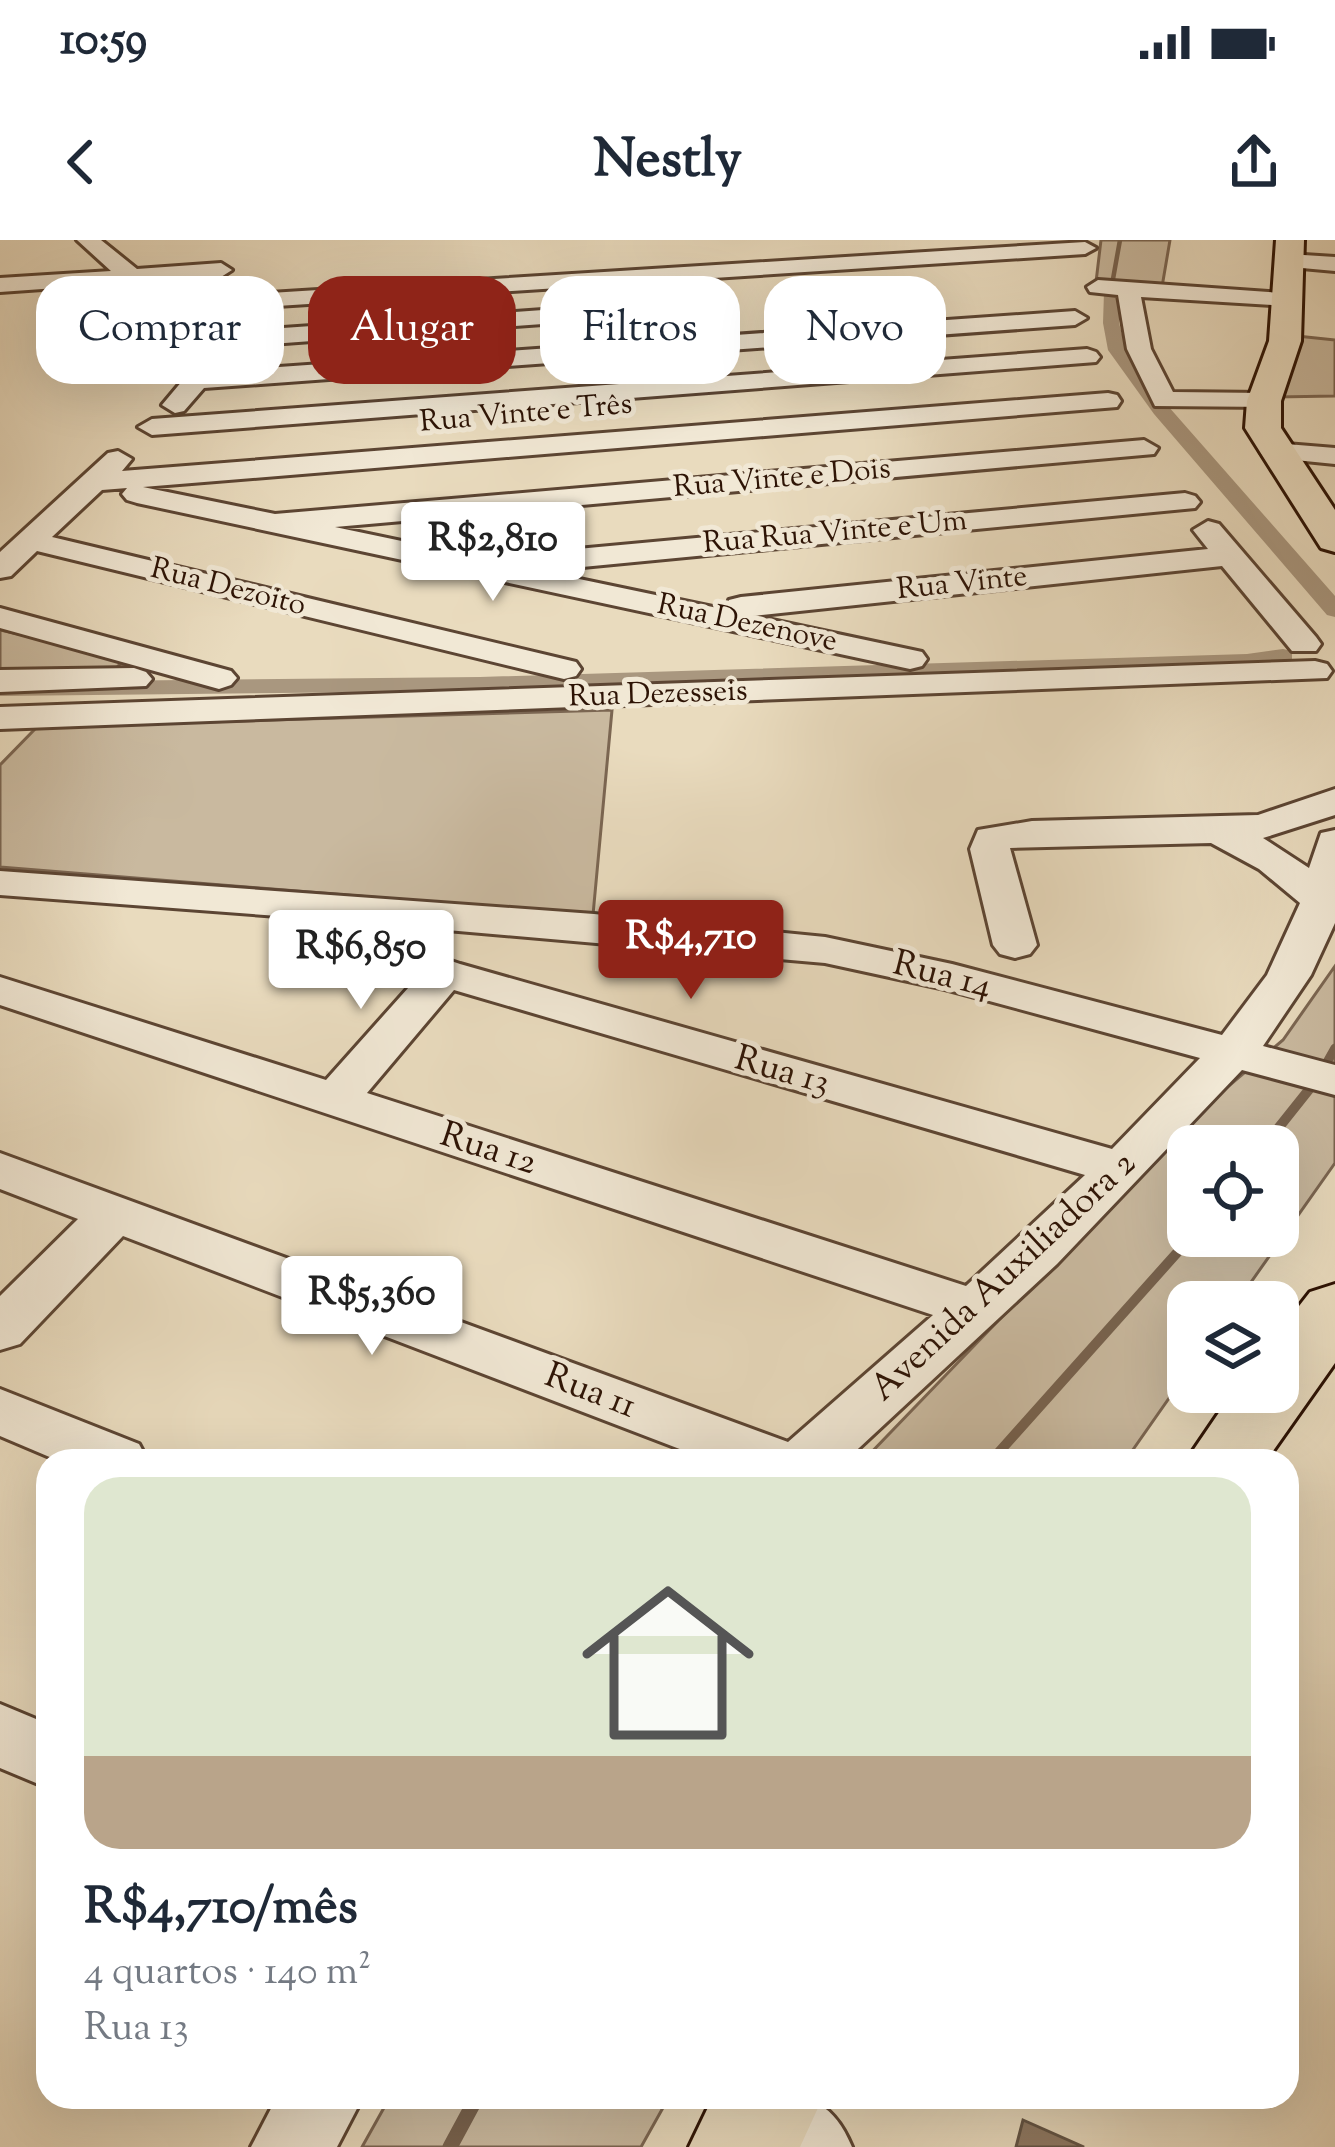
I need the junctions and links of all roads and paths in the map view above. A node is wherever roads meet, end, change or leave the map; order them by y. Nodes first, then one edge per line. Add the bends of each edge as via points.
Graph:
1 (92, 244) edge
2 (142, 244) dead end
3 (1085, 244) edge
4 (994, 246) edge
5 (58, 250) dead end
6 (1289, 250) edge
7 (1335, 264) edge
8 (245, 268) dead end
9 (733, 268) junction
10 (131, 276) joint
11 (616, 276) edge
12 (540, 282) edge
13 (1038, 282) dead end
14 (36, 283) edge
15 (0, 285) edge
16 (1079, 286) junction
17 (1128, 289) junction
18 (284, 299) edge
19 (1287, 299) junction
20 (764, 305) edge
21 (1075, 317) junction
22 (946, 318) edge
23 (1087, 357) junction
24 (946, 368) edge
25 (764, 382) edge
26 (193, 384) edge
27 (653, 384) edge
28 (902, 384) edge
29 (654, 390) junction
30 (576, 396) junction
31 (1108, 401) junction
32 (1264, 401) junction
33 (934, 415) junction
34 (152, 427) junction
35 (744, 430) junction
36 (599, 441) junction
37 (1274, 451) junction
38 (1335, 456) edge
39 (1164, 475) junction
40 (781, 479) junction
41 (91, 483) junction
42 (611, 494) junction
43 (277, 524) junction
44 (1335, 540) edge
45 (32, 541) junction
46 (639, 551) junction
47 (1229, 556) junction
48 (486, 568) junction
49 (0, 569) edge
50 (694, 612) junction
51 (0, 618) edge
52 (1318, 653) edge
53 (910, 659) junction
54 (564, 669) junction
55 (219, 678) junction
56 (0, 681) edge
57 (1335, 708) edge
58 (0, 718) edge
59 (1335, 801) edge
60 (1213, 830) junction
61 (1335, 842) edge
62 (0, 884) edge
63 (238, 902) junction
64 (1324, 904) junction
65 (1015, 945) dead end
66 (444, 973) junction
67 (0, 990) edge
68 (1231, 1052) junction
69 (1335, 1080) edge
70 (334, 1100) junction
71 (1122, 1169) junction
72 (0, 1170) edge
73 (114, 1214) junction
74 (976, 1309) junction
75 (1335, 1310) edge
76 (0, 1330) edge
77 (1299, 1359) edge
78 (0, 1411) edge
79 (1259, 1413) edge
80 (90, 1449) edge
81 (743, 1449) edge
82 (819, 1449) edge
83 (1233, 1449) edge
84 (0, 1735) edge
85 (36, 1751) edge
86 (315, 2109) edge
87 (291, 2147) edge

1 - 2 street
1 - 5 street
1 - 10 street
3 - 4 street
3 - 16 street
4 - 9 street
4 - 13 street
6 - 7 street
6 - 19 main road
8 - 10 street
9 - 11 street via 671,265
9 - 20 street
12 - 18 street
14 - 15 street
16 - 17 street
16 - 21 street
17 - 19 street
17 - 32 street via 1139,349 1164,400
19 - 32 main road via 1285,341
21 - 22 street
21 - 23 street
23 - 24 street
23 - 31 street
25 - 29 street
26 - 34 street
27 - 29 street
28 - 33 street
29 - 30 street
30 - 34 street
30 - 36 street
31 - 33 street, Rua Vinte e Três
31 - 39 street
32 - 37 main road via 1263,428
33 - 35 street, Rua Vinte e Três
34 - 41 street
35 - 36 street, Rua Vinte e Três
35 - 40 street
36 - 41 street, Rua Vinte e Três
37 - 38 street
37 - 44 main road
39 - 40 street, Rua Vinte e Dois
39 - 46 street, Rua Rua Vinte e Um
39 - 47 street
40 - 42 street, Rua Vinte e Dois
41 - 43 street, Rua Dezenove
41 - 45 street
42 - 43 street, Rua Vinte e Dois
42 - 46 street
43 - 48 street, Rua Dezenove
45 - 49 street
45 - 54 street, Rua Dezoito
46 - 48 street, Rua Rua Vinte e Um
47 - 50 street, Rua Vinte
47 - 52 street
48 - 50 street, Rua Dezenove
50 - 53 street, Rua Dezenove
51 - 55 street
52 - 53 street, Rua Dezesseis
52 - 57 street
52 - 58 street, Rua Dezesseis
53 - 54 street, Rua Dezesseis
54 - 55 street, Rua Dezesseis
55 - 56 street, Rua Dezesseis
59 - 60 street via 1312,815
60 - 64 street via 1261,849
60 - 65 street via 992,838
61 - 64 street, Avenida Auxiliadora 2
62 - 63 street, Rua 14
63 - 66 street, Rua 13
63 - 68 street, Rua 14 via 825,950
64 - 68 street, Avenida Auxiliadora 2 via 1277,996
66 - 70 street
66 - 71 street, Rua 13
67 - 70 street, Rua 12
68 - 69 street, Rua 14
68 - 71 street, Avenida Auxiliadora 2
70 - 74 street, Rua 12
71 - 74 street, Avenida Auxiliadora 2
72 - 73 street, Rua 11
73 - 76 street
73 - 81 street, Rua 11
74 - 82 street, Avenida Auxiliadora 2
75 - 77 main road
78 - 80 street
79 - 83 main road
84 - 85 street
86 - 87 street

